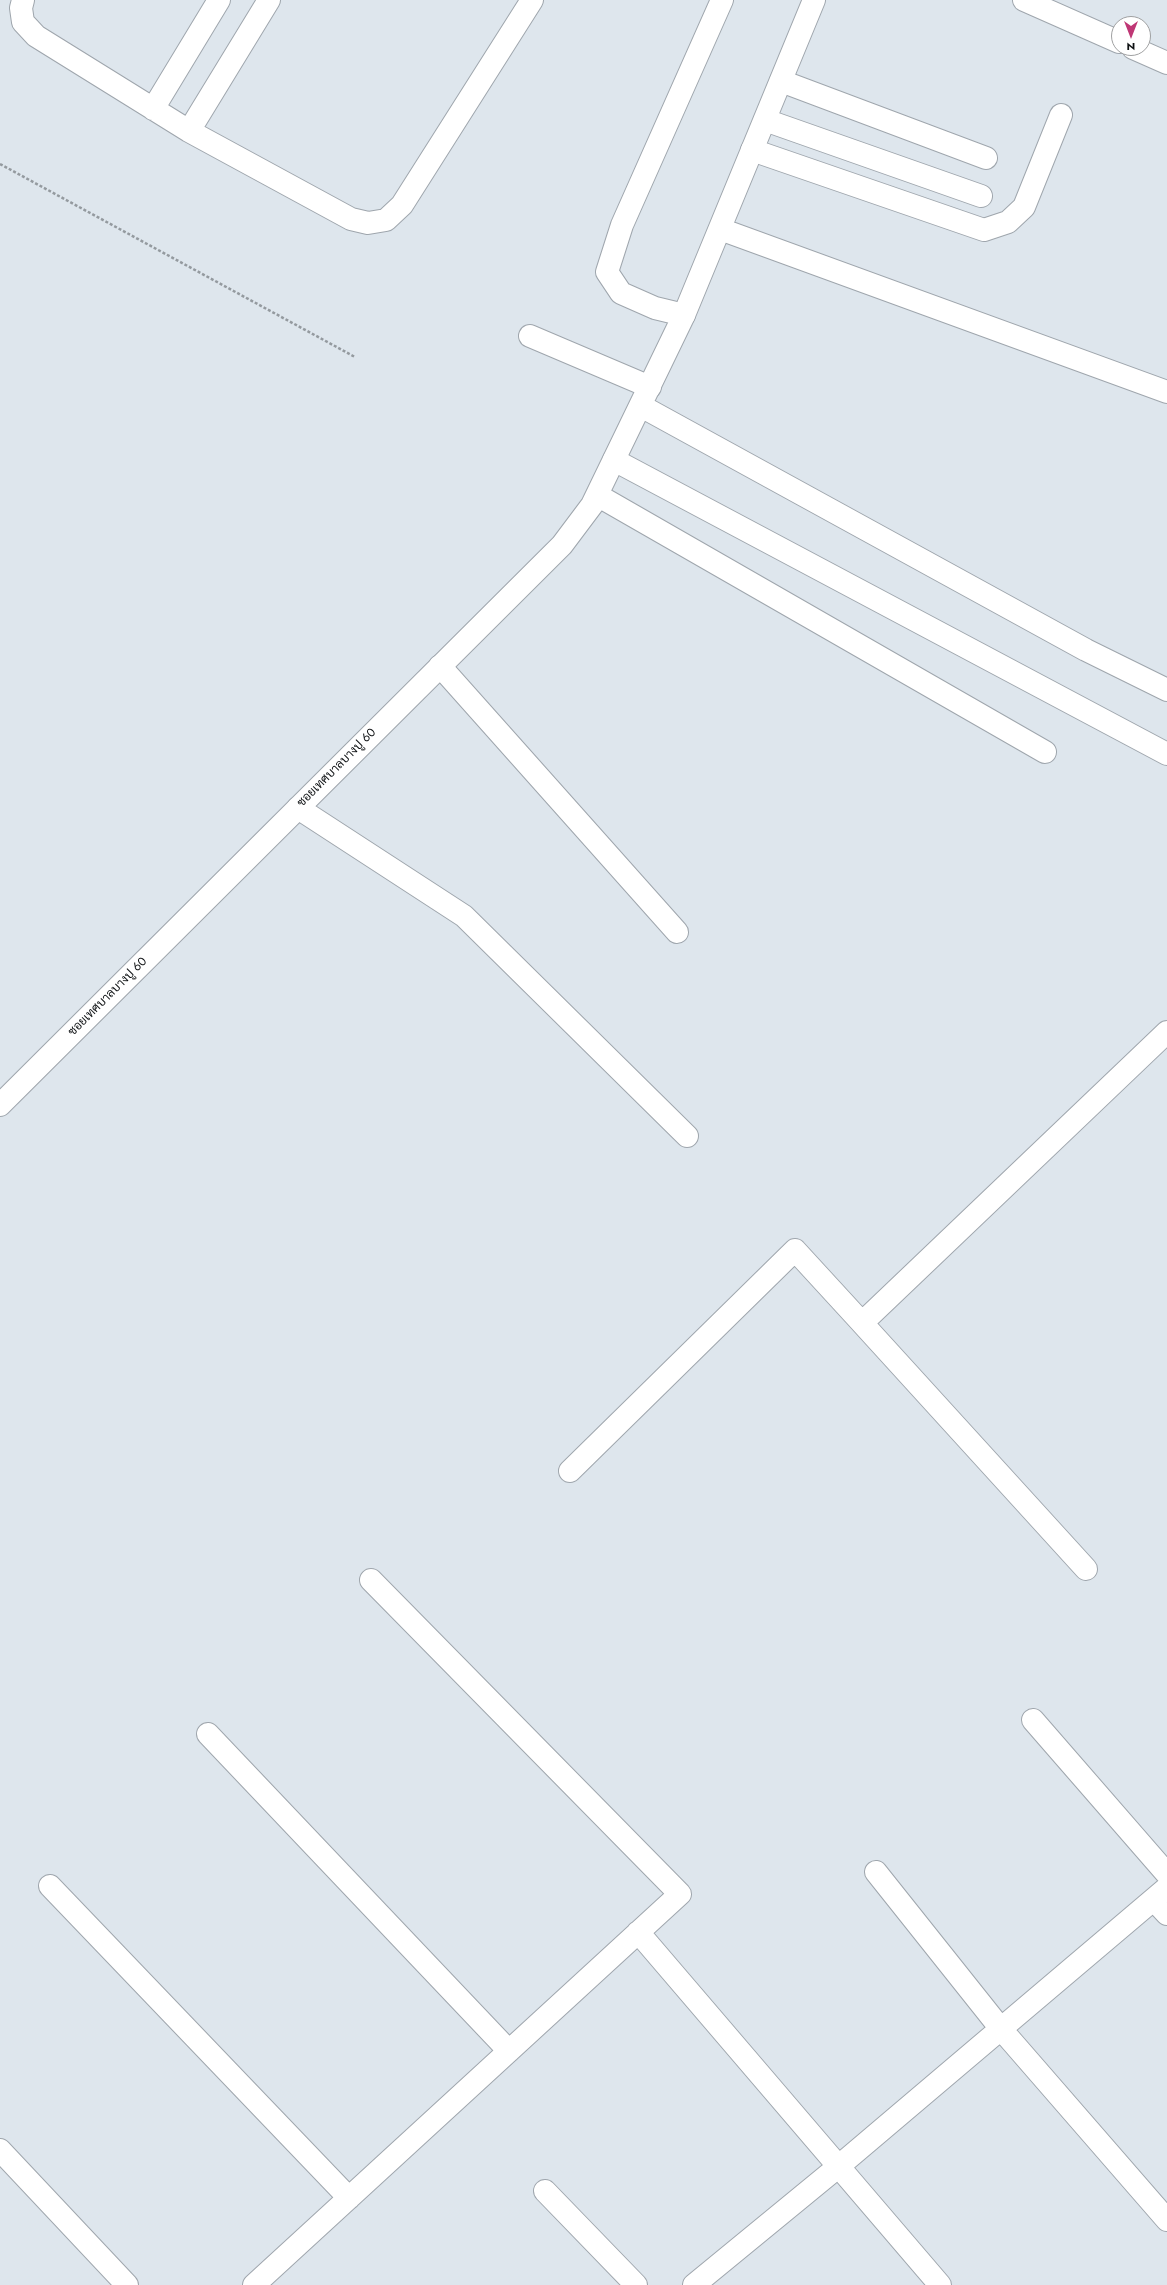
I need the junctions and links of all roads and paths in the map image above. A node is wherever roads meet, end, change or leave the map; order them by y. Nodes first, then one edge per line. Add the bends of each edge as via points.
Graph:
1 (23, 0) edge
2 (219, 0) edge
3 (269, 0) edge
4 (532, 0) edge
5 (722, 0) edge
6 (814, 0) edge
7 (1024, 0) edge
8 (1111, 38) edge
9 (1151, 56) edge
10 (1167, 63) edge
11 (781, 81) junction
12 (153, 109) junction
13 (1061, 115) dead end
14 (765, 120) junction
15 (189, 132) junction
16 (752, 150) junction
17 (986, 158) dead end
18 (0, 164) edge
19 (981, 196) dead end
20 (720, 229) junction
21 (684, 315) junction
22 (530, 336) dead end
23 (355, 357) dead end
24 (650, 387) junction
25 (1167, 392) edge
26 (641, 406) junction
27 (614, 460) junction
28 (597, 496) junction
29 (440, 666) junction
30 (1167, 690) edge
31 (1045, 752) dead end
32 (1167, 754) edge
33 (298, 808) junction
34 (677, 932) dead end
35 (1167, 1032) edge
36 (0, 1105) edge
37 (687, 1136) dead end
38 (862, 1323) junction
39 (570, 1471) dead end
40 (1086, 1569) dead end
41 (371, 1580) dead end
42 (1033, 1720) dead end
43 (208, 1734) dead end
44 (876, 1872) dead end
45 (1167, 1874) edge
46 (50, 1886) dead end
47 (1163, 1901) edge
48 (638, 1932) junction
49 (1001, 2029) junction
50 (509, 2051) junction
51 (0, 2150) edge
52 (838, 2166) junction
53 (545, 2191) dead end
54 (349, 2198) junction
55 (1167, 2220) edge
56 (127, 2285) edge
57 (254, 2285) edge
58 (636, 2285) edge
59 (694, 2285) edge
60 (940, 2285) edge

1 - 12 street via 23,22 36,36
2 - 12 street
3 - 15 street
4 - 15 street via 402,205 386,220 368,223 351,219
5 - 21 street via 622,225 607,272 621,293 655,308
6 - 11 street, ซอยเทศบาลบางปู 60
7 - 8 street
9 - 10 street
11 - 14 street, ซอยเทศบาลบางปู 60
11 - 17 street
12 - 15 street
13 - 16 street via 1024,207 1008,222 984,230
14 - 16 street, ซอยเทศบาลบางปู 60
14 - 19 street
16 - 20 street, ซอยเทศบาลบางปู 60
18 - 23 path
20 - 21 street, ซอยเทศบาลบางปู 60
20 - 25 street
21 - 24 street, ซอยเทศบาลบางปู 60
22 - 24 street
24 - 26 street, ซอยเทศบาลบางปู 60
26 - 27 street, ซอยเทศบาลบางปู 60
26 - 30 street via 1086,650
27 - 28 street, ซอยเทศบาลบางปู 60
27 - 32 street
28 - 29 street, ซอยเทศบาลบางปู 60 via 562,544
28 - 31 street
29 - 33 street, ซอยเทศบาลบางปู 60
29 - 34 street
33 - 36 street, ซอยเทศบาลบางปู 60
33 - 37 street via 464,916
35 - 38 street
38 - 39 street via 795,1250
38 - 40 street
41 - 48 street via 680,1894
42 - 45 street
43 - 50 street
44 - 49 street
46 - 54 street
47 - 49 street
48 - 50 street
48 - 52 street
49 - 52 street
49 - 55 street
50 - 54 street
51 - 56 street
52 - 59 street
52 - 60 street
53 - 58 street
54 - 57 street

